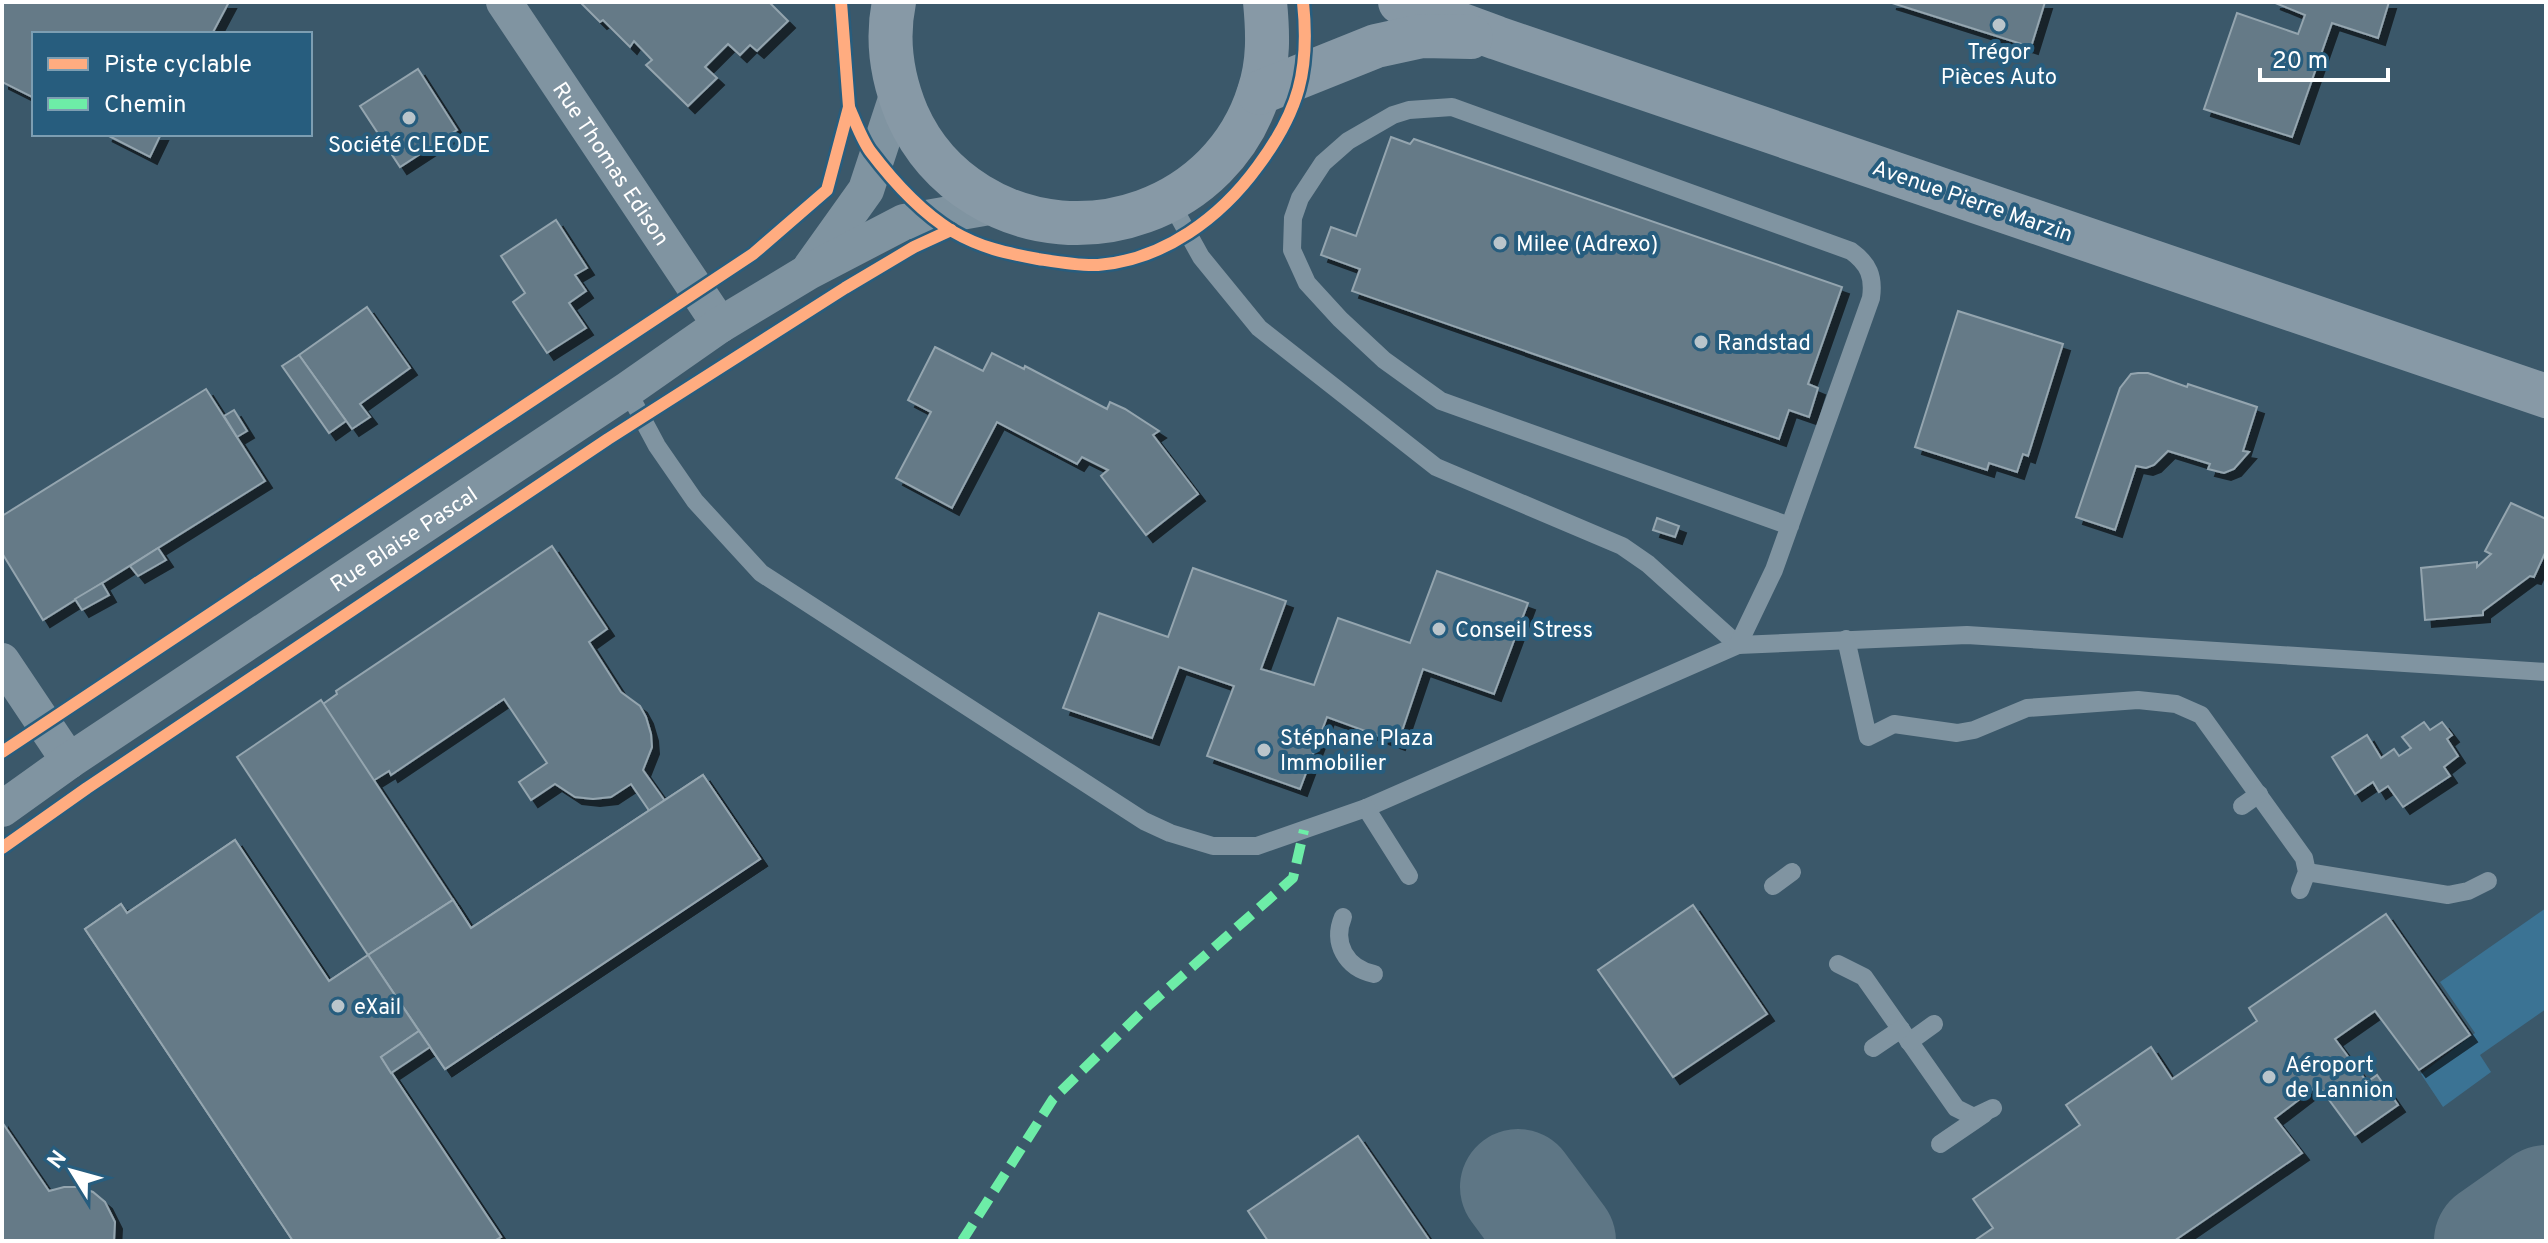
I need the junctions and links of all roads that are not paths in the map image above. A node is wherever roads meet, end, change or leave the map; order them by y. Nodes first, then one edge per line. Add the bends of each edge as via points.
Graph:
1 (504, 2) edge
2 (894, 2) edge
3 (1265, 2) edge
4 (1400, 2) edge
5 (1497, 38) junction
6 (898, 93) junction
7 (1259, 93) junction
8 (1170, 201) junction
9 (995, 206) junction
10 (808, 272) junction
11 (720, 325) junction
12 (627, 390) junction
13 (2546, 396) edge
14 (1790, 526) junction
15 (1846, 639) junction
16 (1738, 645) junction
17 (2, 661) edge
18 (2546, 672) edge
19 (2022, 710) junction
20 (2194, 712) junction
21 (2178, 723) dead end
22 (2001, 724) dead end
23 (69, 761) junction
24 (2259, 794) junction
25 (2242, 806) dead end
26 (1366, 808) junction
27 (2, 809) edge
28 (1792, 872) dead end
29 (1409, 876) dead end
30 (2488, 881) dead end
31 (1773, 886) dead end
32 (1343, 917) dead end
33 (1854, 953) dead end
34 (1374, 974) dead end
35 (1934, 1024) dead end
36 (1905, 1036) junction
37 (1873, 1048) dead end
38 (1940, 1144) dead end

1 - 11 street, Rue Thomas Edison
2 - 6 main road via 890,56
3 - 7 main road via 1266,62
4 - 5 main road, Avenue Pierre Marzin
5 - 7 main road via 1422,36 1376,46
5 - 13 main road, Avenue Pierre Marzin
6 - 9 main road via 935,160
6 - 10 street, Rue Blaise Pascal via 866,190
7 - 8 main road via 1234,144 1194,186
8 - 9 main road via 1101,224 1041,221
8 - 16 lane via 1201,257 1259,328 1344,396 1436,467 1622,546
9 - 10 street, Rue Blaise Pascal via 904,222
10 - 11 street, Rue Blaise Pascal
11 - 12 street, Rue Blaise Pascal
12 - 23 street, Rue Blaise Pascal
12 - 26 lane via 695,501 761,573 1144,821 1213,846 1257,846
14 - 14 lane via 1871,298 1873,283 1861,258 1452,107 1409,110 1378,122 1335,152 1310,180 1291,238 1307,283 1384,360 1418,385 1441,401
14 - 16 lane
15 - 16 lane
15 - 18 lane via 1967,635
15 - 19 lane via 1868,737 1900,723 1966,732
16 - 26 lane
17 - 23 street
19 - 20 lane via 2157,700
19 - 22 lane
20 - 21 lane
20 - 24 lane via 2208,721
23 - 27 street, Rue Blaise Pascal
24 - 25 lane
24 - 30 lane via 2304,858 2304,881 2448,895
26 - 29 lane
28 - 31 lane
32 - 34 lane via 1343,954 1352,965
33 - 36 lane via 1838,964 1864,977
35 - 36 lane
36 - 37 lane
36 - 38 lane via 1956,1108 1974,1117 1993,1108

